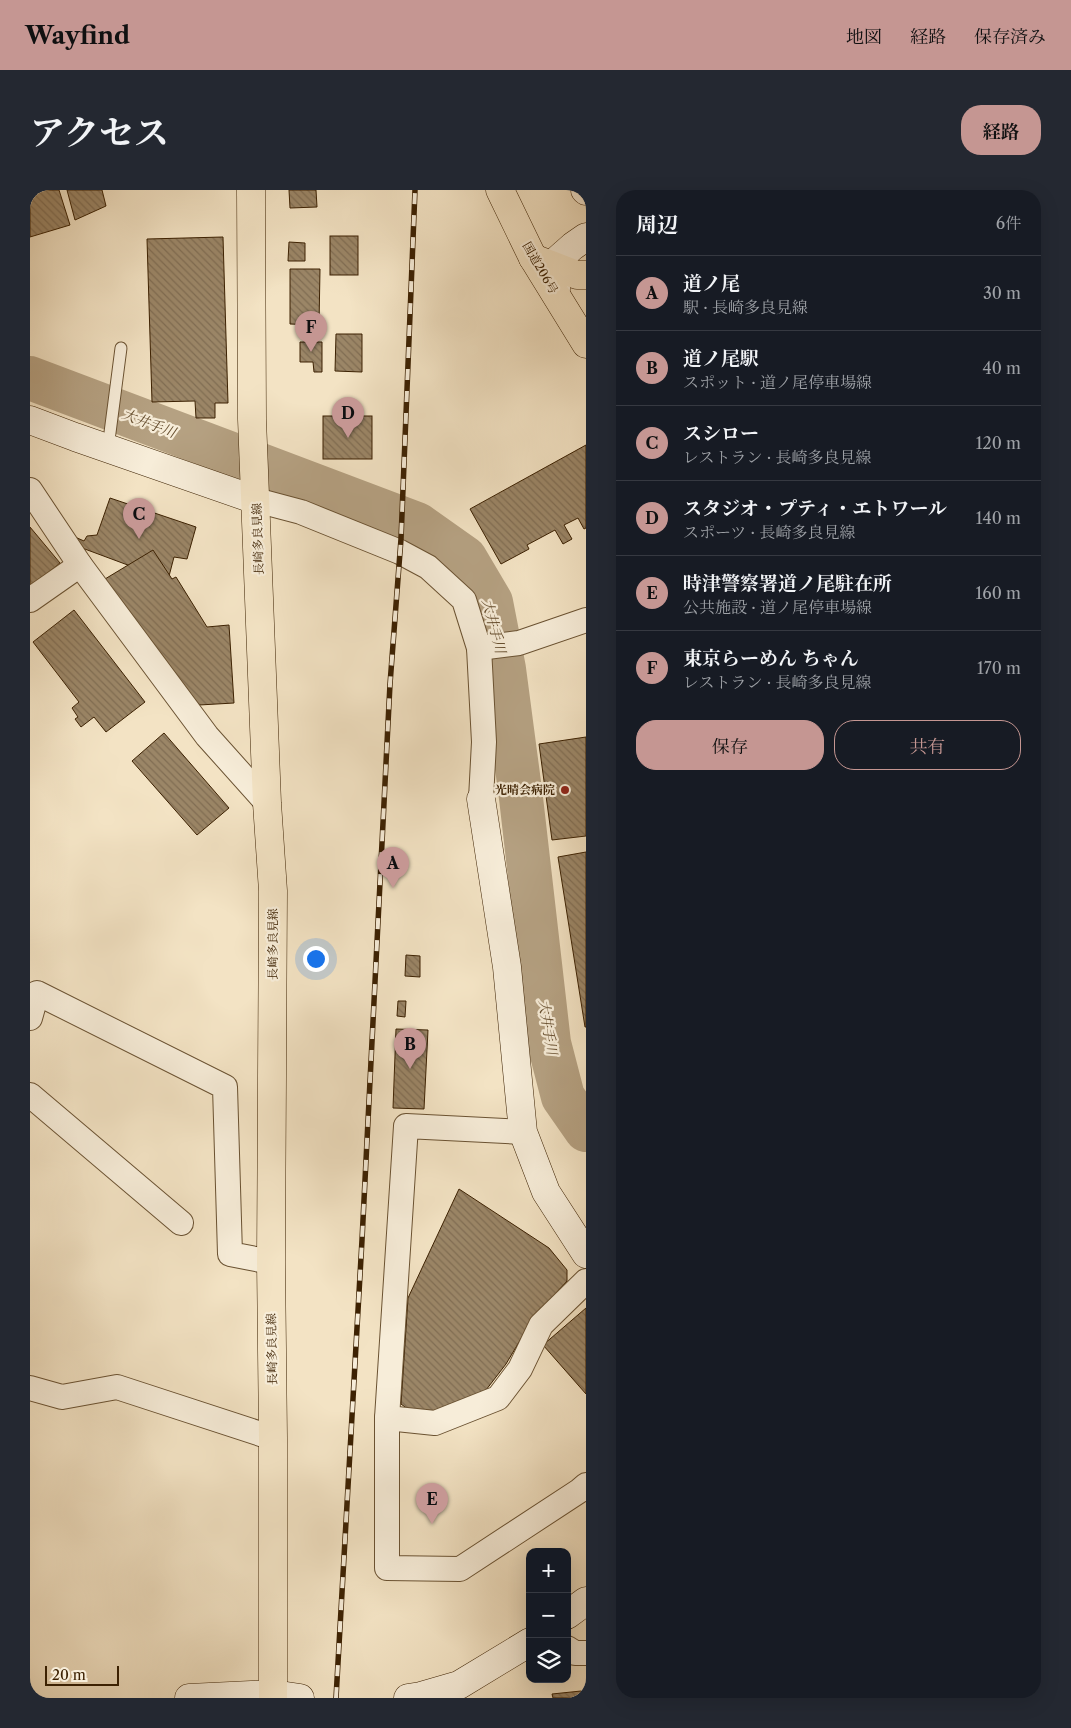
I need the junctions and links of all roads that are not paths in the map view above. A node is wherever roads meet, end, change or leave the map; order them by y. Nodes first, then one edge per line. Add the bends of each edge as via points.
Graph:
1 (251, 190) edge
2 (500, 190) edge
3 (586, 238) edge
4 (544, 262) junction
5 (586, 275) edge
6 (586, 344) edge
7 (121, 348) dead end
8 (30, 420) edge
9 (108, 448) junction
10 (30, 490) edge
11 (256, 500) junction
12 (80, 565) junction
13 (30, 600) edge
14 (586, 620) edge
15 (483, 647) junction
16 (481, 799) joint
17 (267, 804) junction
18 (30, 1018) edge
19 (30, 1095) edge
20 (523, 1132) junction
21 (181, 1224) dead end
22 (586, 1254) edge
23 (271, 1262) junction
24 (586, 1282) edge
25 (30, 1388) edge
26 (387, 1418) junction
27 (273, 1438) junction
28 (586, 1485) edge
29 (586, 1601) edge
30 (571, 1612) edge
31 (526, 1644) edge
32 (571, 1650) edge
33 (586, 1653) edge
34 (273, 1696) edge
35 (189, 1698) edge
36 (300, 1698) edge
37 (408, 1698) edge

1 - 11 main road, 長崎多良見線 via 252,419
2 - 4 main road, 国道206号
3 - 4 street via 556,261
4 - 5 main road via 577,276
4 - 6 main road, 国道206号 via 556,296
7 - 9 lane
8 - 9 street
9 - 11 street
10 - 12 street
11 - 15 street via 301,512 400,552 428,567 464,600
11 - 17 main road, 長崎多良見線
12 - 13 street
12 - 17 street via 207,736
14 - 15 street via 519,643
15 - 16 street
16 - 20 street via 506,967
17 - 23 main road, 長崎多良見線 via 273,891
18 - 23 street via 37,993 225,1087 230,1254
19 - 21 street
20 - 22 street via 546,1192
20 - 26 street via 406,1126
23 - 27 main road, 長崎多良見線
24 - 26 street via 541,1325 520,1369 498,1398 435,1423
25 - 27 street via 62,1397 117,1388
26 - 28 street via 387,1568 460,1569
27 - 34 main road, 長崎多良見線
29 - 30 street
31 - 37 street via 459,1685
32 - 33 street
34 - 35 street
34 - 36 street

